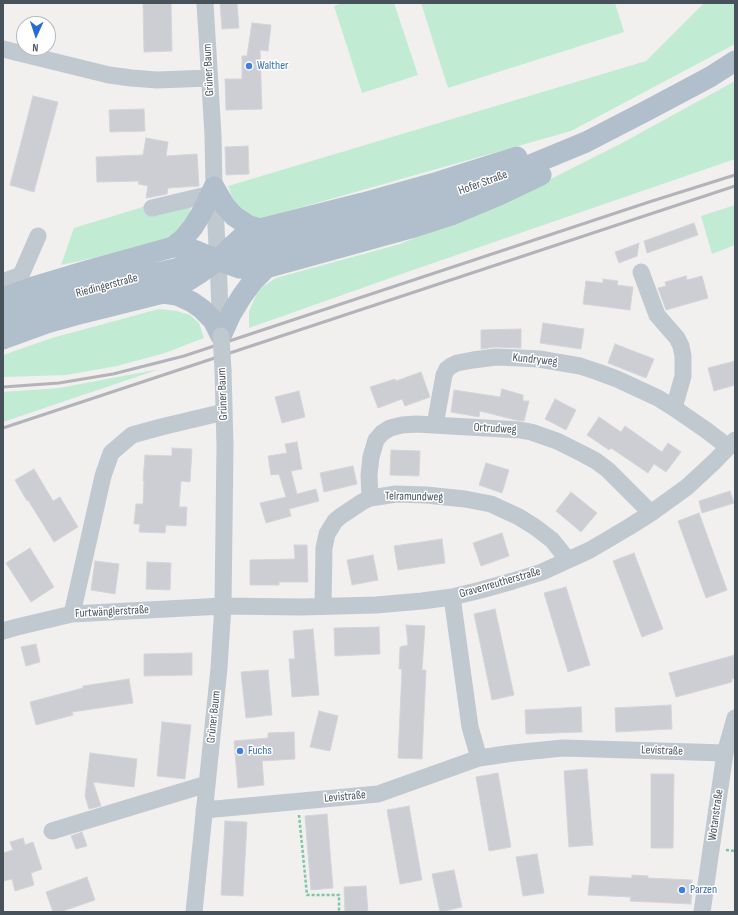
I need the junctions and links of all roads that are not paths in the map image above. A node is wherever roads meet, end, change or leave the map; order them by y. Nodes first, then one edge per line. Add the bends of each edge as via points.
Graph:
1 (205, 3) edge
2 (3, 49) edge
3 (735, 61) edge
4 (210, 78) junction
5 (586, 142) junction
6 (212, 190) junction
7 (152, 208) dead end
8 (260, 229) junction
9 (38, 236) dead end
10 (173, 248) junction
11 (213, 258) junction
12 (266, 268) junction
13 (641, 272) dead end
14 (3, 282) edge
15 (163, 293) junction
16 (3, 298) edge
17 (3, 319) edge
18 (221, 336) junction
19 (3, 339) edge
20 (674, 408) junction
21 (224, 412) junction
22 (435, 425) junction
23 (732, 443) edge
24 (370, 498) junction
25 (651, 513) junction
26 (568, 560) junction
27 (452, 597) junction
28 (223, 606) junction
29 (323, 606) junction
30 (72, 614) junction
31 (3, 631) edge
32 (735, 718) edge
33 (725, 753) junction
34 (479, 758) junction
35 (207, 784) junction
36 (204, 810) junction
37 (52, 831) dead end
38 (194, 912) edge
39 (702, 912) edge

1 - 4 street, Grüner Baum
2 - 4 street via 130,78
3 - 5 main road, Hofer Straße via 710,77
4 - 6 street, Grüner Baum
5 - 8 main road via 546,148 393,195
5 - 11 main road, Hofer Straße via 494,180 406,211 316,236
5 - 12 main road via 555,168 451,215
6 - 7 street
6 - 8 main road via 234,216 249,226
6 - 10 main road via 193,227
6 - 11 street, Grüner Baum
8 - 11 main road via 243,236
9 - 14 street via 22,275
10 - 11 main road via 185,248
10 - 16 main road via 76,274
11 - 12 main road via 239,268
11 - 15 main road via 184,283
11 - 17 main road, Riedingerstraße via 95,289
11 - 18 street, Grüner Baum
12 - 18 main road via 242,296
13 - 20 street via 657,315 681,346 684,376
15 - 18 main road via 177,295 202,308 213,320
15 - 19 main road via 54,321
18 - 21 street, Grüner Baum, bridge
20 - 22 street, Kundryweg via 658,398 580,366 520,358 496,358 457,363 447,369
20 - 23 street, Kundryweg via 706,430
21 - 28 street, Grüner Baum via 226,446
21 - 30 street via 132,435 111,453 103,476
22 - 24 street, Ortrudweg via 402,425 382,433 376,440 371,457
22 - 25 street, Ortrudweg via 520,430 557,441 608,470
23 - 25 street, Gravenreutherstraße via 687,487
24 - 26 street, Telramundweg via 396,494 426,495 491,504 535,527 552,540
24 - 29 street, Telramundweg via 335,521 327,534 324,548
25 - 26 street, Gravenreutherstraße via 607,541
26 - 27 street, Gravenreutherstraße via 542,572
27 - 29 street, Gravenreutherstraße via 396,604
27 - 34 street via 470,727
28 - 29 street, Gravenreutherstraße
28 - 30 street, Furtwänglerstraße
28 - 35 street, Grüner Baum
30 - 31 street, Furtwänglerstraße
32 - 33 street, Wotanstraße
33 - 34 street, Levistraße via 563,748
33 - 39 street, Wotanstraße
34 - 36 street, Levistraße via 378,794
35 - 36 street, Grüner Baum
35 - 37 street
36 - 38 street, Grüner Baum

